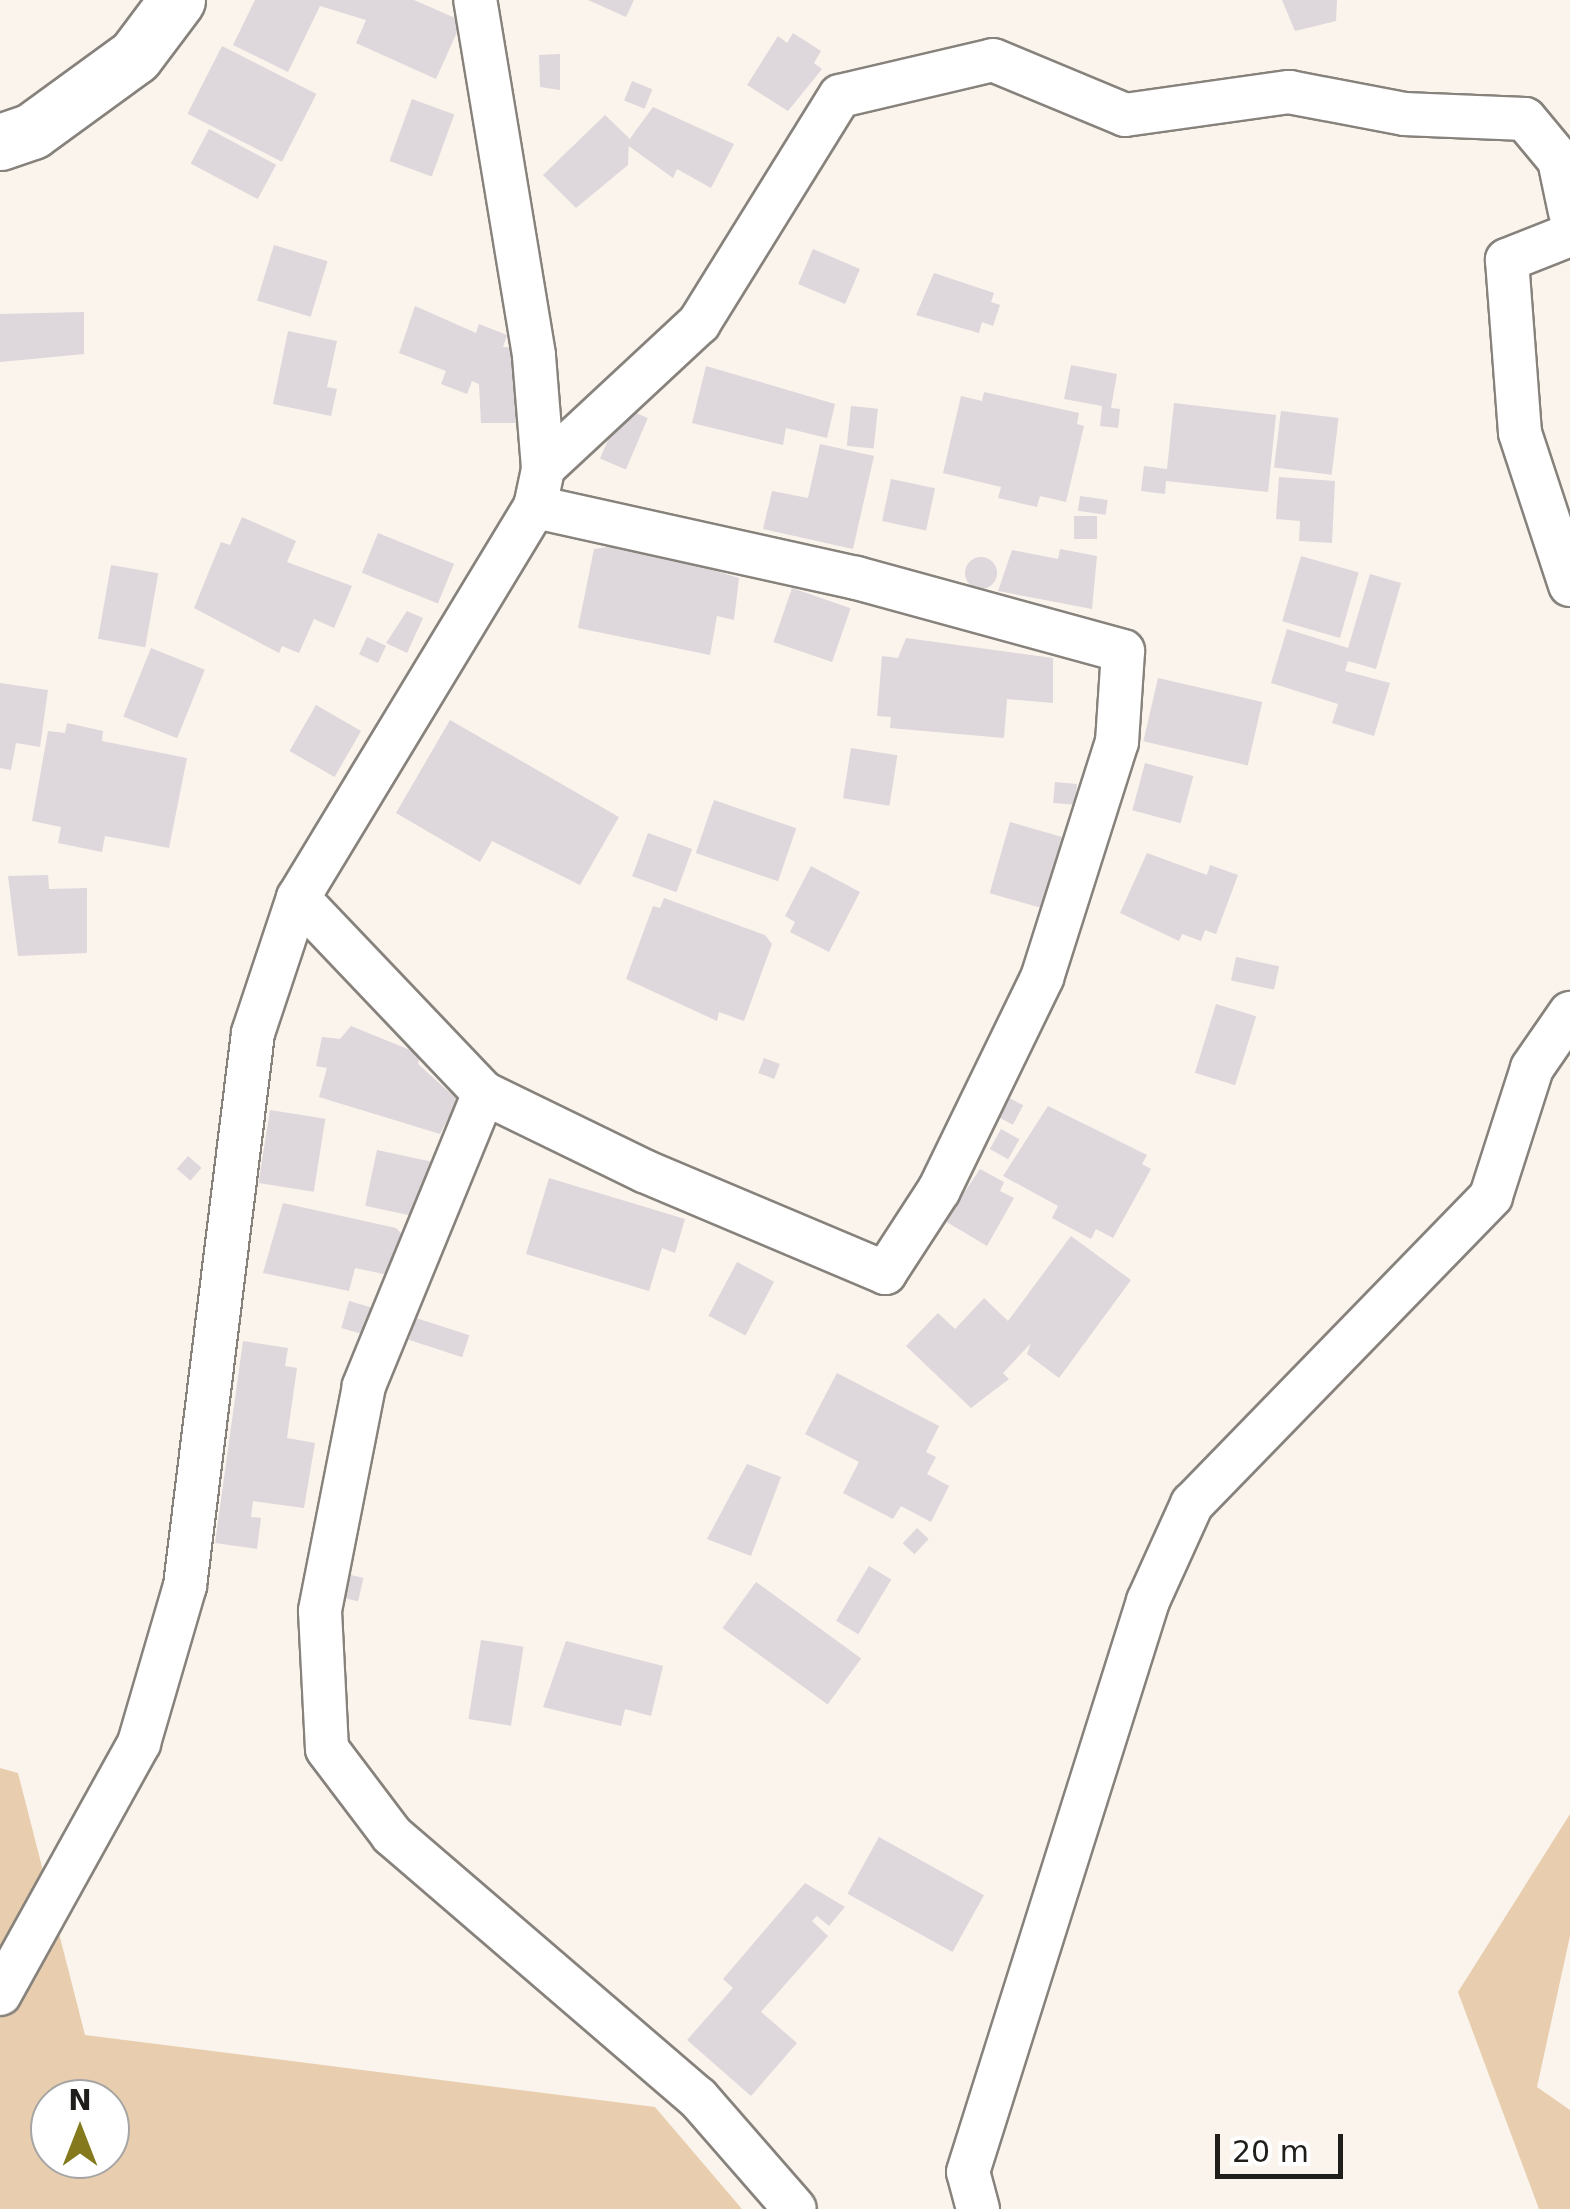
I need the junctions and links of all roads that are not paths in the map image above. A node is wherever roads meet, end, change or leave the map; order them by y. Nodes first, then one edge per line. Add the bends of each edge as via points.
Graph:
1 (176, 0) edge
2 (475, 0) edge
3 (0, 142) edge
4 (1570, 212) edge
5 (1570, 235) edge
6 (539, 487) junction
7 (1570, 585) edge
8 (298, 898) junction
9 (1570, 1013) edge
10 (484, 1094) junction
11 (0, 1994) edge
12 (794, 2209) edge
13 (978, 2209) edge

1 - 3 street via 135,56 32,131
2 - 6 street via 534,355
4 - 6 street via 1559,160 1525,118 1404,114 1288,92 1125,115 993,60 840,96 698,324
5 - 7 street via 1508,260 1520,434
6 - 8 street
6 - 10 street via 1123,651 1117,742 1042,978 939,1190 885,1274
8 - 10 street
8 - 11 street via 253,1034 185,1586 139,1744
9 - 13 street via 1532,1068 1491,1196 1192,1504 1148,1600 968,2172
10 - 12 street via 364,1386 320,1611 327,1749 392,1835 698,2098

